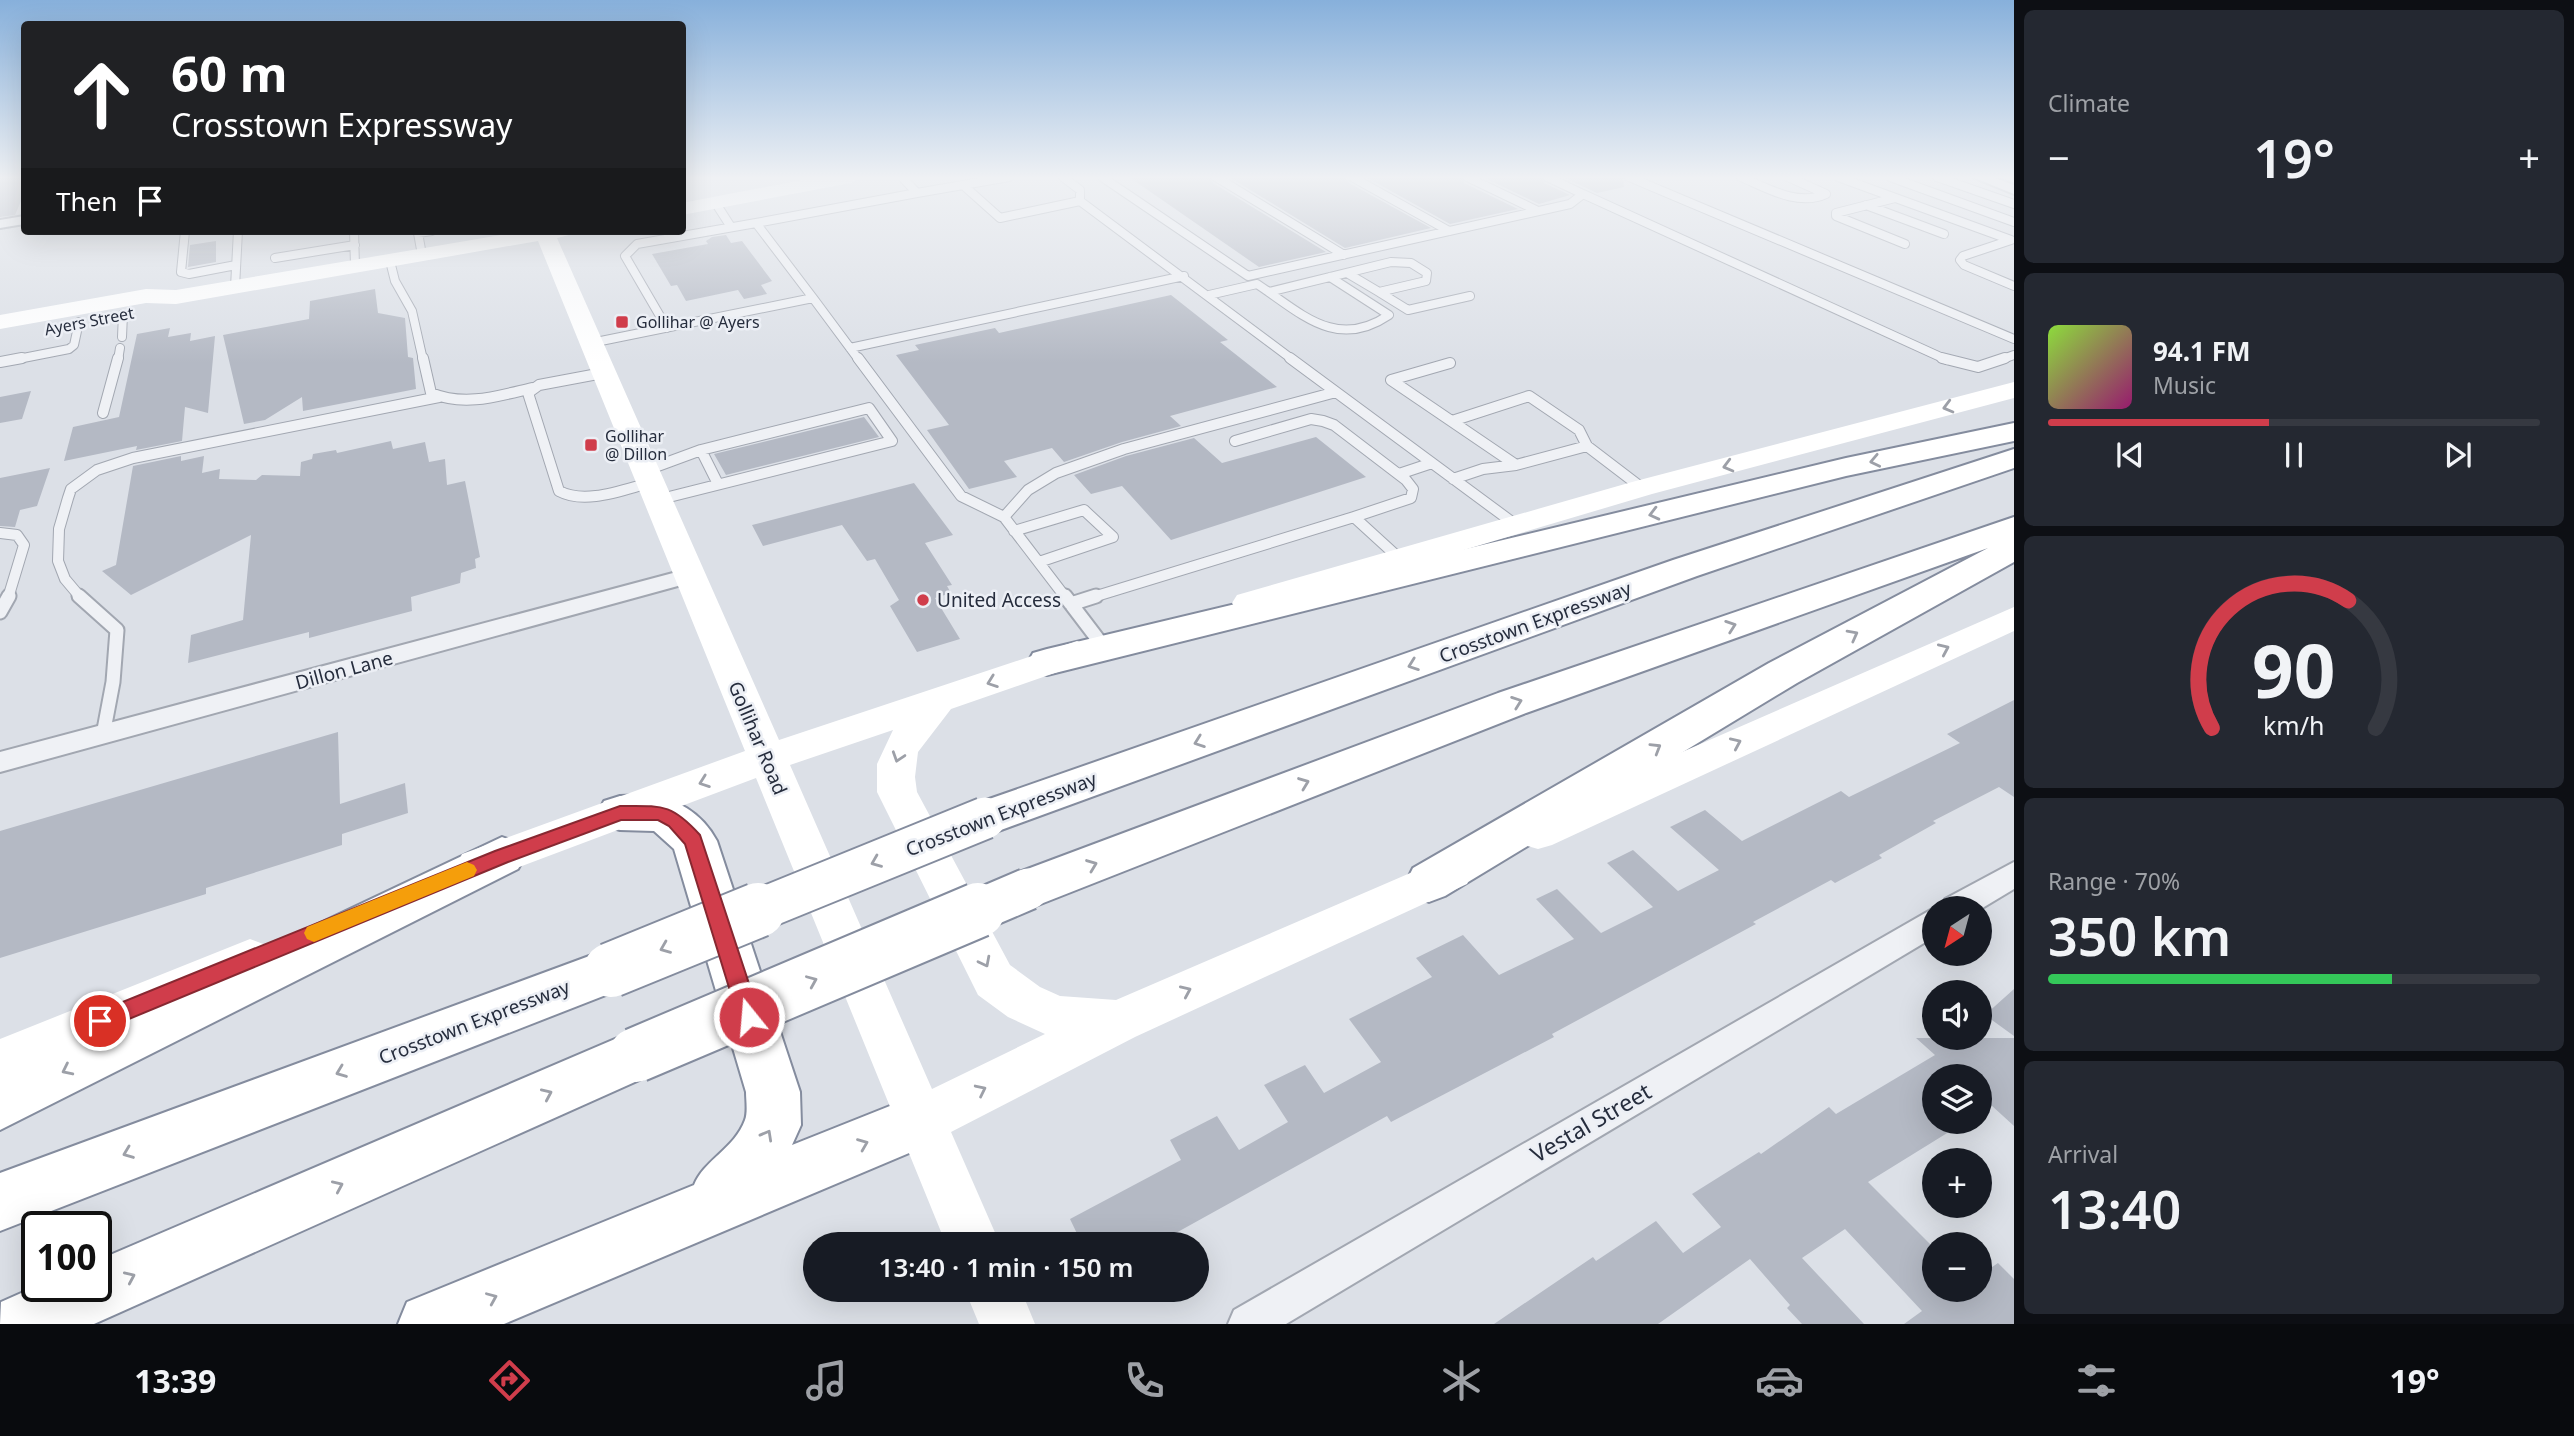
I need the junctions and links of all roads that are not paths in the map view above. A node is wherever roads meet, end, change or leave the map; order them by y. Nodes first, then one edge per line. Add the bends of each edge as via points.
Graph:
1 (185, 239) edge
2 (237, 239) edge
3 (354, 239) edge
4 (439, 239) edge
5 (553, 239) edge
6 (666, 239) edge
7 (768, 239) edge
8 (1132, 239) edge
9 (1192, 239) edge
10 (1317, 239) edge
11 (1415, 239) edge
12 (1681, 239) edge
13 (1776, 239) edge
14 (1892, 239) edge
15 (2008, 239) edge
16 (419, 240) edge
17 (1905, 244) dead end
18 (1344, 255) junction
19 (355, 256) junction
20 (275, 258) dead end
21 (390, 261) junction
22 (1347, 273) junction
23 (235, 276) junction
24 (1184, 276) junction
25 (1330, 277) junction
26 (2014, 286) edge
27 (1269, 292) junction
28 (1379, 292) junction
29 (1209, 295) junction
30 (1470, 296) dead end
31 (176, 297) junction
32 (813, 299) junction
33 (1408, 310) junction
34 (1389, 315) junction
35 (73, 317) junction
36 (0, 323) edge
37 (667, 328) junction
38 (0, 338) edge
39 (2014, 339) edge
40 (591, 343) junction
41 (120, 348) dead end
42 (850, 348) junction
43 (2014, 355) edge
44 (0, 362) edge
45 (1450, 363) dead end
46 (603, 373) junction
47 (532, 388) junction
48 (2014, 390) edge
49 (1336, 392) junction
50 (439, 397) junction
51 (103, 413) dead end
52 (1452, 421) junction
53 (2014, 432) edge
54 (2014, 439) edge
55 (1235, 441) dead end
56 (1587, 446) junction
57 (701, 450) junction
58 (2014, 458) edge
59 (1432, 463) junction
60 (1516, 465) junction
61 (1399, 474) junction
62 (1453, 479) junction
63 (718, 484) junction
64 (650, 485) junction
65 (1642, 488) junction
66 (1004, 517) junction
67 (1354, 517) junction
68 (1516, 525) junction
69 (2014, 527) edge
70 (1014, 531) junction
71 (0, 533) edge
72 (2014, 548) edge
73 (1400, 559) junction
74 (1039, 562) junction
75 (1685, 568) junction
76 (688, 576) junction
77 (1071, 604) junction
78 (0, 612) edge
79 (2014, 618) edge
80 (1103, 646) junction
81 (1047, 662) junction
82 (937, 702) junction
83 (103, 735) junction
84 (768, 758) junction
85 (0, 762) edge
86 (620, 813) junction
87 (502, 856) junction
88 (2014, 874) edge
89 (1429, 883) junction
90 (1976, 896) edge
91 (1922, 928) edge
92 (1118, 1022) junction
93 (0, 1062) edge
94 (0, 1103) edge
95 (920, 1121) junction
96 (0, 1202) edge
97 (709, 1206) junction
98 (968, 1232) edge
99 (998, 1302) edge
100 (23, 1324) edge
101 (429, 1324) edge
102 (1007, 1324) edge
103 (1248, 1324) edge

1 - 23 lane via 181,272
2 - 23 lane
3 - 19 lane
4 - 16 main road, Ayers Street
5 - 40 main road, Gollihar Road
6 - 37 lane via 637,244 625,256
7 - 32 lane
8 - 24 lane
9 - 18 lane via 1244,275 1253,276
10 - 18 lane
11 - 18 lane
12 - 43 lane via 1944,359 1978,367
13 - 39 lane
14 - 17 lane
15 - 26 lane via 2011,240 1961,260
16 - 21 main road, Ayers Street
19 - 20 lane
19 - 21 main road, Ayers Street
19 - 23 main road, Ayers Street
21 - 50 lane via 412,311 431,393
22 - 25 lane
22 - 28 lane
22 - 28 lane via 1401,261 1427,273 1426,281
23 - 31 main road, Ayers Street
24 - 29 lane
24 - 42 lane
25 - 27 lane
25 - 34 lane
27 - 29 lane via 1257,284
27 - 34 lane via 1332,330 1381,322
28 - 33 lane
29 - 49 lane
30 - 33 lane
31 - 35 main road, Ayers Street via 146,296
31 - 35 main road, Ayers Street via 122,325
32 - 37 lane
32 - 42 lane
33 - 34 lane
35 - 36 main road
35 - 38 main road, Ayers Street
35 - 44 lane via 74,345 69,349
37 - 40 lane
40 - 46 main road, Gollihar Road
41 - 51 lane
42 - 66 lane via 961,496
45 - 52 lane via 1391,380
46 - 47 lane
46 - 64 main road, Gollihar Road
47 - 50 lane via 476,400
47 - 64 lane via 528,393 559,491 565,497
48 -> 65 main road
49 - 59 lane
49 - 66 lane via 1124,449 1056,473 1028,490
50 - 83 lane via 134,458 97,470 71,489 58,541 60,569 75,591 117,630
52 - 56 lane via 1529,396 1579,430
52 - 60 lane
53 -> 81 highway via 1846,467
54 - 75 highway
55 - 61 lane via 1311,419 1323,421
56 - 60 lane
56 - 65 lane
57 - 63 lane
57 - 63 lane via 869,408 892,441
57 - 64 lane
58 - 75 highway, Crosstown Expressway
59 - 61 lane
59 - 62 lane
60 - 62 lane
61 - 67 lane via 1413,489 1411,498
62 - 68 lane
63 - 64 lane
64 - 76 main road, Gollihar Road
65 - 68 main road
66 - 70 lane
67 - 73 lane
67 - 77 lane
68 - 73 main road
100 -> 69 highway, bridge via 1028,889 1512,703
70 - 74 lane
70 - 74 lane via 1084,510 1113,537
71 - 78 lane via 17,535 24,545
89 -> 72 highway via 1783,673
73 - 80 main road
74 - 77 lane
75 -> 96 highway, Crosstown Expressway, bridge via 985,818 611,970
76 - 83 street, Dillon Lane
76 - 84 main road, Gollihar Road
77 - 80 lane
89 -> 79 main road
80 - 81 main road
81 -> 82 main road
82 - 84 main road
82 -> 92 main road via 897,751 893,771 897,792 994,980 1024,1002 1058,1017
83 - 85 street, Dillon Lane
84 -> 86 main road
84 - 95 main road, Gollihar Road
86 - 87 main road
97 -> 86 highway via 749,1167 773,1125 773,1092 694,841 676,820 660,813
87 - 93 main road
87 -> 94 highway
88 - 90 street
92 -> 89 main road
91 - 103 street, Vestal Street
95 -> 92 main road
97 -> 95 highway
95 - 98 main road, Gollihar Road
101 -> 97 highway
99 - 102 main road

